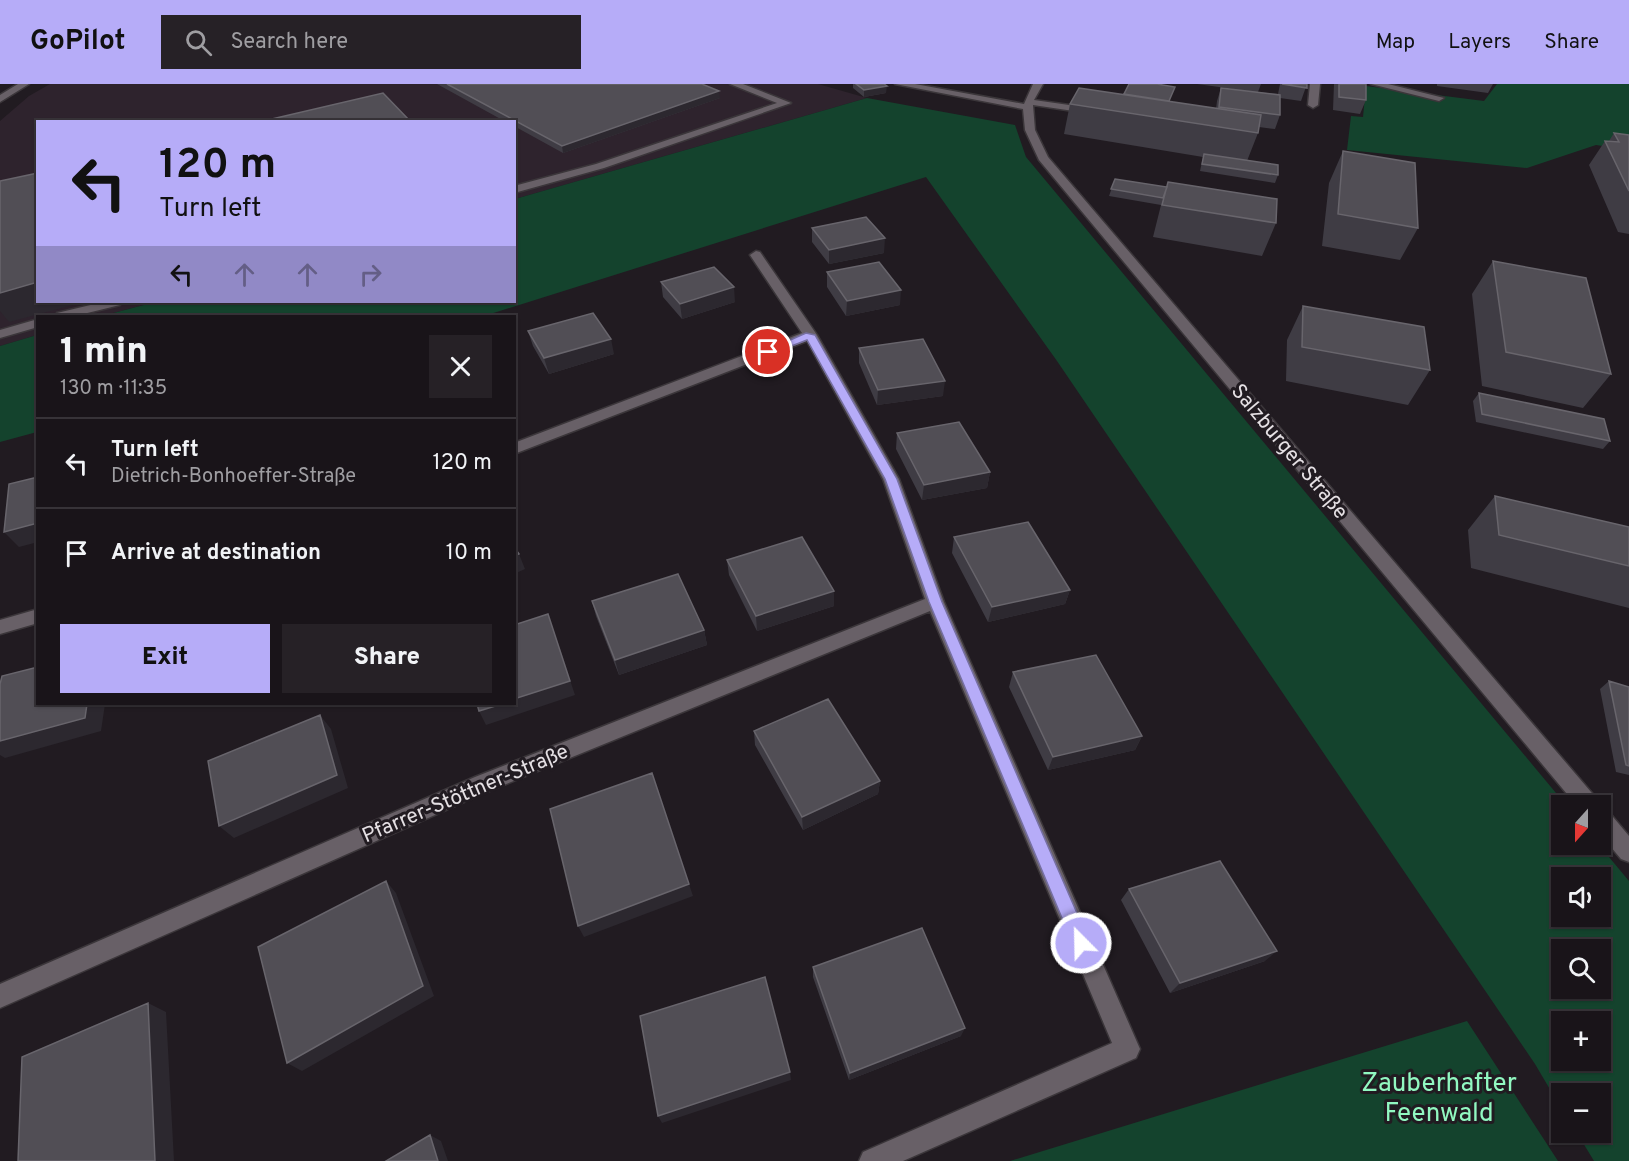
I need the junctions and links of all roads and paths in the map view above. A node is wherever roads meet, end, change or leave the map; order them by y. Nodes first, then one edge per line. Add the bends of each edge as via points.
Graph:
1 (24, 84) edge
2 (735, 84) edge
3 (1038, 84) edge
4 (1315, 84) edge
5 (1376, 84) edge
6 (908, 85) edge
7 (1439, 98) dead end
8 (0, 99) edge
9 (1027, 104) junction
10 (1313, 105) dead end
11 (1101, 112) edge
12 (516, 189) edge
13 (756, 255) dead end
14 (112, 303) edge
15 (66, 315) edge
16 (36, 324) edge
17 (0, 334) edge
18 (810, 335) junction
19 (516, 448) edge
20 (935, 602) junction
21 (36, 617) edge
22 (0, 627) edge
23 (1581, 795) edge
24 (1611, 831) edge
25 (1629, 852) edge
26 (0, 996) edge
27 (872, 1161) edge

1 - 8 street
2 - 12 street via 786,104
3 - 9 street
4 - 10 street
5 - 7 street
6 - 9 street
9 - 11 street
9 - 23 street, Salzburger Straße via 1030,133 1043,158
13 - 18 street
14 - 15 street
16 - 17 street
18 - 19 street
18 - 20 street via 891,479
20 - 26 street, Pfarrer-Stöttner-Straße via 482,784
20 - 27 street via 1127,1049
21 - 22 street
24 - 25 street

